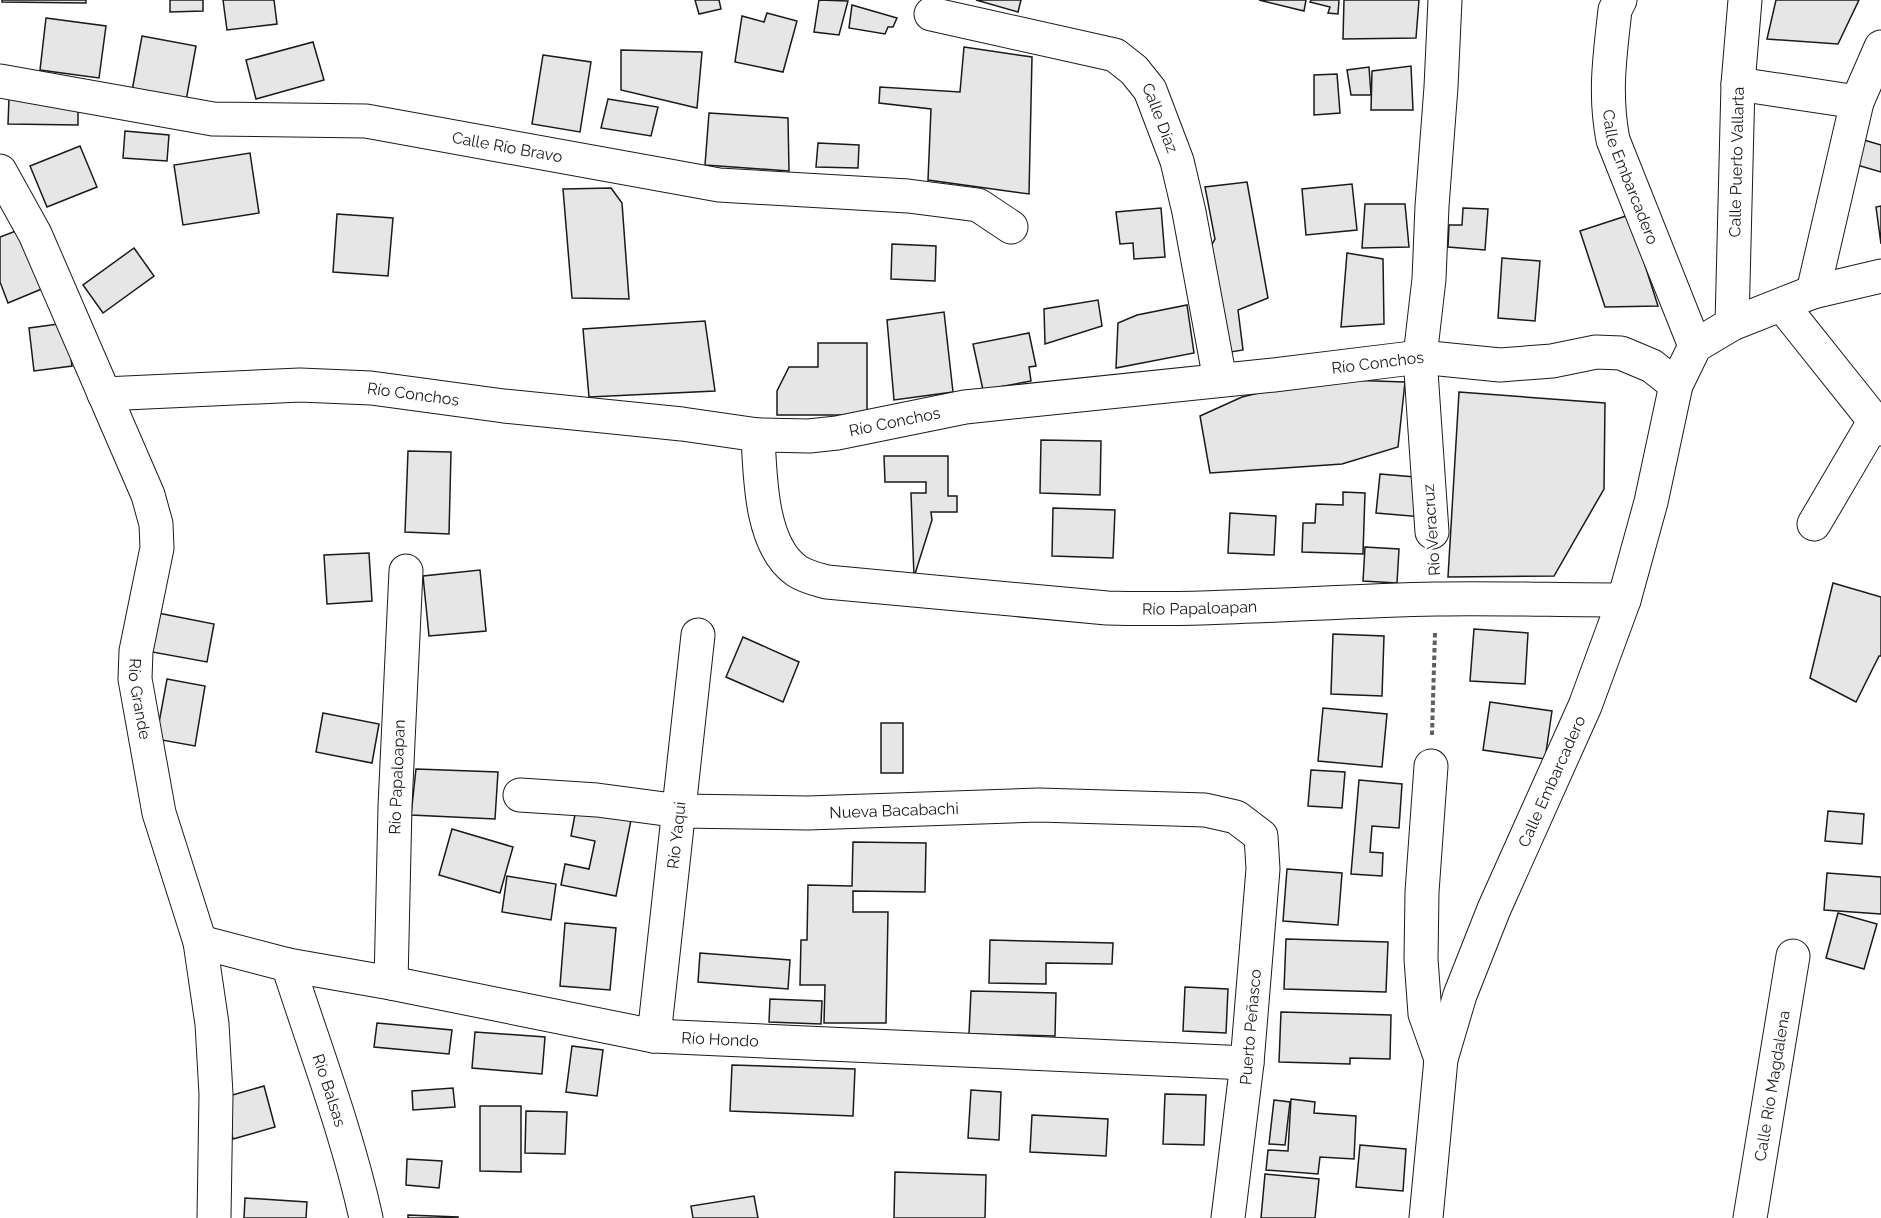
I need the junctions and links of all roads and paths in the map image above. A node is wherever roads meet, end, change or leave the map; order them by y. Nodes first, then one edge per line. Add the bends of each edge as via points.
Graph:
1 (1445, 0) edge
2 (1745, 0) edge
3 (1610, 3) edge
4 (931, 14) dead end
5 (1881, 47) edge
6 (0, 81) edge
7 (1738, 84) junction
8 (1857, 102) junction
9 (0, 171) edge
10 (1011, 227) dead end
11 (1881, 276) edge
12 (1813, 292) junction
13 (1782, 305) junction
14 (1732, 324) junction
15 (1695, 346) junction
16 (1420, 357) junction
17 (1220, 380) junction
18 (1676, 385) junction
19 (104, 394) junction
20 (1878, 424) edge
21 (758, 435) junction
22 (1814, 524) dead end
23 (1432, 532) dead end
24 (406, 571) dead end
25 (1436, 599) junction
26 (1623, 600) junction
27 (698, 635) dead end
28 (1431, 766) joint
29 (520, 795) dead end
30 (680, 811) junction
31 (1261, 836) joint
32 (200, 942) junction
33 (1793, 956) dead end
34 (288, 965) junction
35 (391, 983) junction
36 (654, 1036) junction
37 (1441, 1059) junction
38 (1247, 1063) junction
39 (214, 1218) edge
40 (366, 1218) edge
41 (1228, 1218) edge
42 (1426, 1218) edge
43 (1750, 1218) edge

1 - 16 street, Río Veracruz via 1429,279
2 - 7 street, Calle Puerto Vallarta
3 - 15 street, Calle Embarcadero via 1608,113 1613,140
4 - 17 street, Calle Díaz via 1115,55 1150,90 1177,160 1190,212
5 - 8 street
6 - 10 street, Calle Río Bravo via 213,119 366,121 720,185 908,196 978,205
7 - 8 street
7 - 14 street, Calle Puerto Vallarta
8 - 12 street
9 - 19 street, Río Grande via 34,234
11 - 12 street
12 - 13 street
13 - 14 street
13 - 20 street
14 - 15 street
15 - 18 street, Calle Embarcadero
16 - 17 street, Río Conchos
16 - 18 street, Río Conchos via 1500,365 1552,361 1596,352 1621,353 1652,366
16 - 23 street, Río Veracruz
17 - 21 street, Río Conchos via 965,407 837,433
18 - 26 street, Calle Embarcadero via 1651,502
19 - 21 street, Río Conchos via 300,385 371,388
19 - 32 street, Río Grande via 148,495 156,524 157,548 136,651 135,679 159,813
20 - 22 street
21 - 25 street, Río Papaloapan via 760,483 771,531 784,560 809,578 1107,608 1211,609
24 - 35 street, Río Papaloapan
25 - 26 street, Río Papaloapan
25 - 28 path, Río Veracruz
26 - 37 street, Calle Embarcadero via 1585,706 1460,995
27 - 30 street, Río Yaqui
28 - 37 street via 1421,959 1425,1014
29 - 30 street, Nueva Bacabachi
30 - 31 street, Nueva Bacabachi via 808,813 1039,805 1205,810 1236,817
30 - 36 street, Río Yaqui
31 - 38 street, Puerto Peñasco via 1263,869
32 - 34 street, Río Hondo
32 - 39 street, Río Grande via 212,1024 216,1094
33 - 43 street, Calle Río Magdalena
34 - 35 street, Río Hondo
34 - 40 street, Río Balsas
35 - 36 street, Río Hondo
36 - 38 street, Río Hondo
37 - 42 street, Calle Embarcadero
38 - 41 street, Puerto Peñasco

